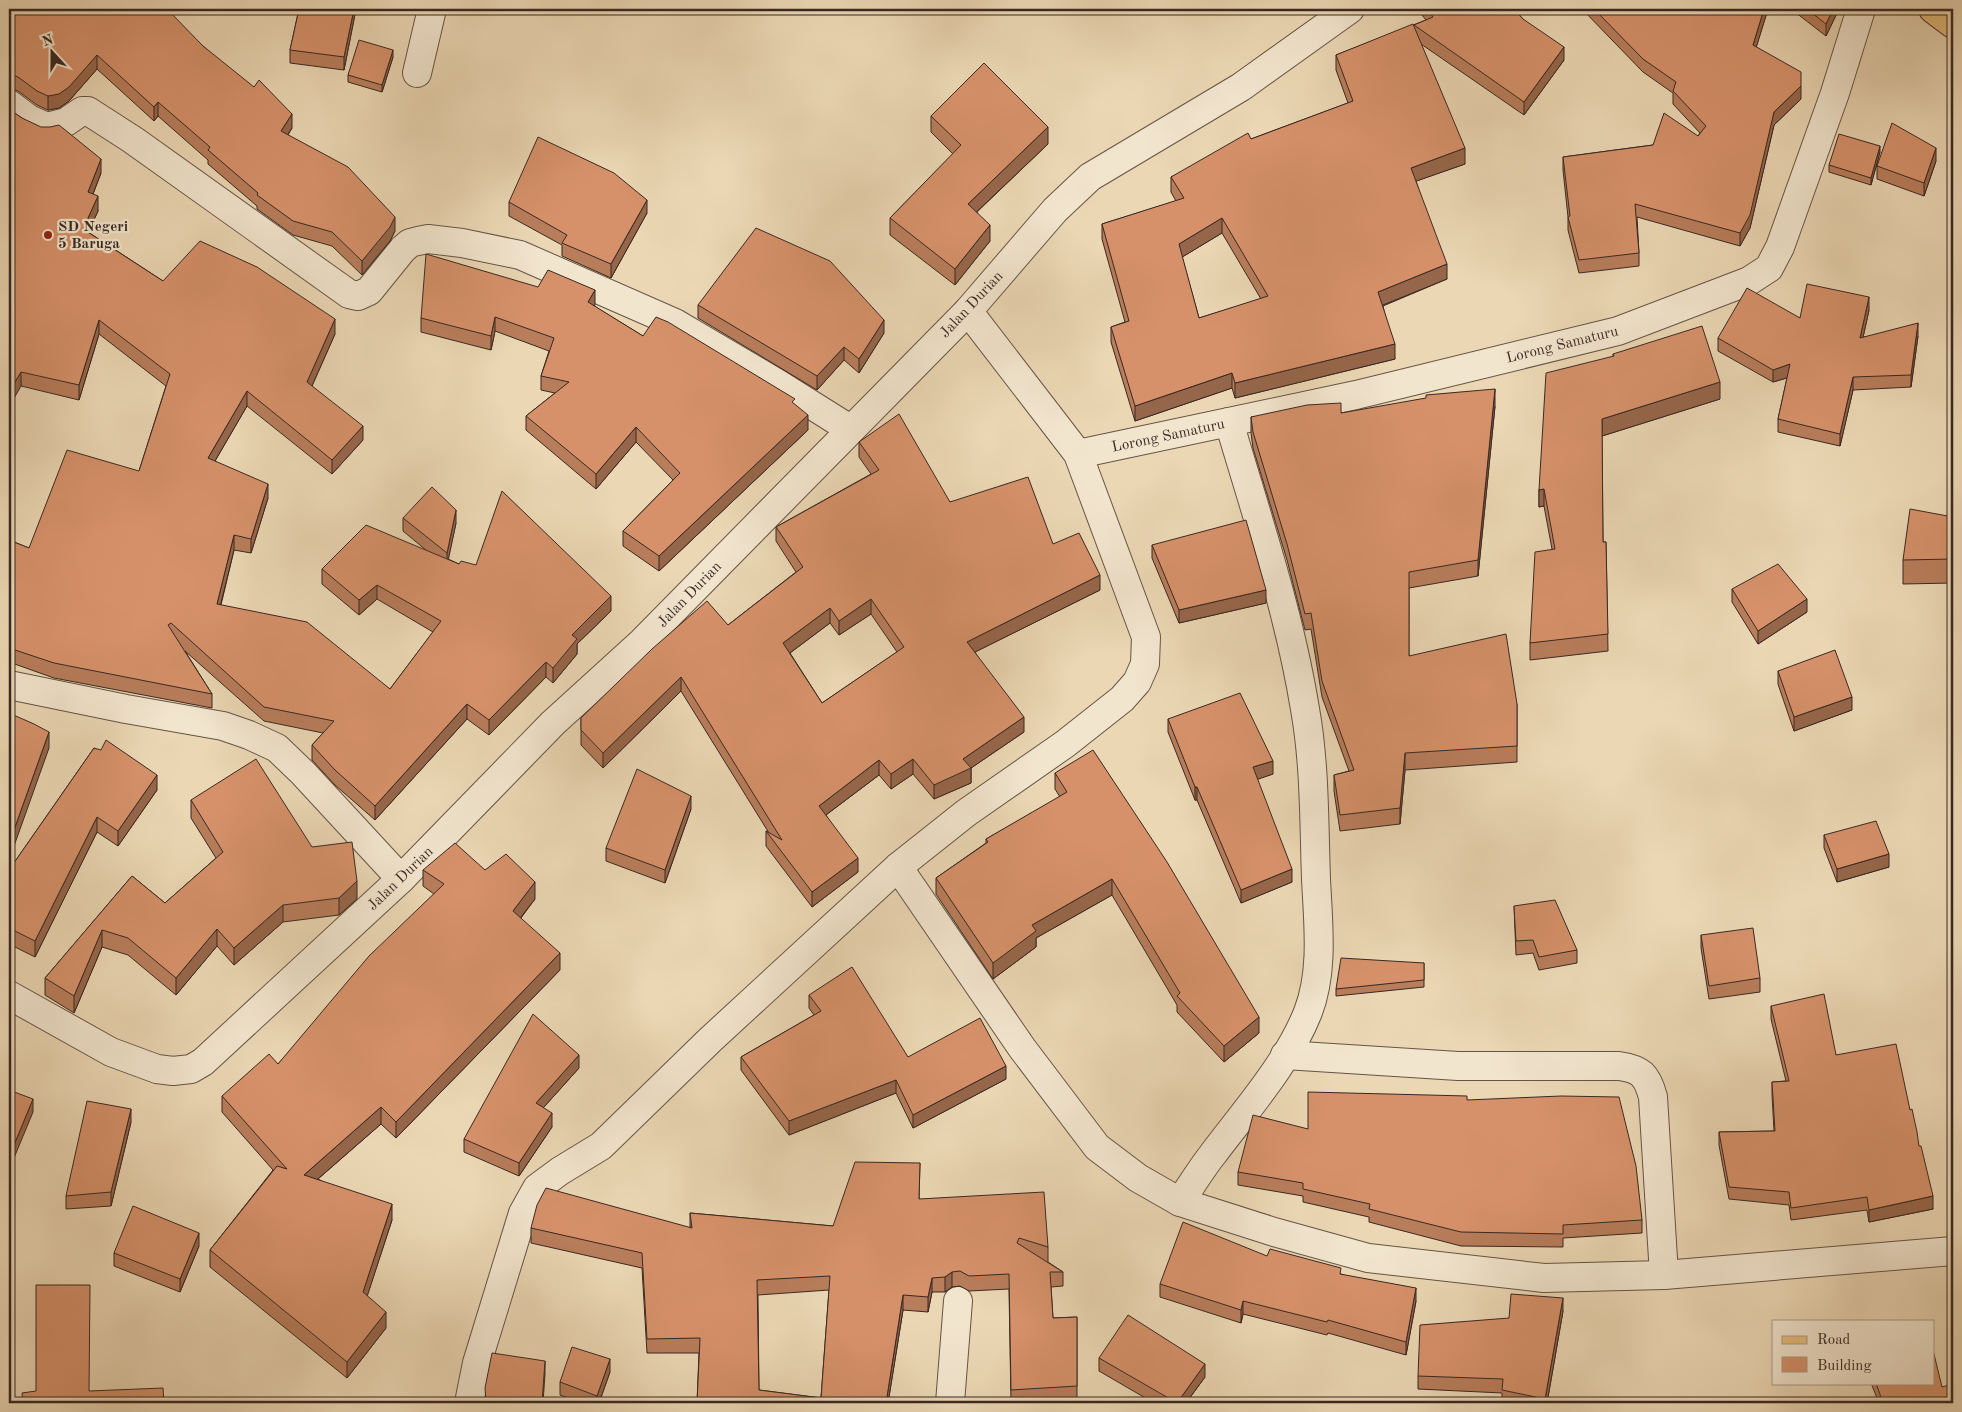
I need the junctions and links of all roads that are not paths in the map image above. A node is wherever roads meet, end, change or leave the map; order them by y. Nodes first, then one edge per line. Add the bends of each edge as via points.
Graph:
1 (432, 9) edge
2 (1350, 9) edge
3 (1862, 9) edge
4 (1933, 9) edge
5 (1953, 24) edge
6 (417, 73) dead end
7 (9, 104) edge
8 (968, 311) junction
9 (1230, 422) junction
10 (850, 429) junction
11 (1078, 454) junction
12 (9, 685) edge
13 (898, 867) junction
14 (401, 879) junction
15 (9, 995) edge
16 (1285, 1055) junction
17 (1180, 1202) junction
18 (1953, 1251) edge
19 (1664, 1275) junction
20 (958, 1301) dead end
21 (469, 1403) edge
22 (950, 1403) edge

1 - 6 street
2 - 8 street, Jalan Durian via 1242,87 1090,177 1055,210
3 - 9 street, Lorong Samaturu via 1780,247 1769,268 1748,281 1618,331
4 - 5 main road
7 - 10 street via 47,127 66,122 88,110 349,294 358,296 369,291 403,249 418,241 462,243 520,255 675,322
8 - 10 street, Jalan Durian
8 - 11 street
9 - 11 street, Lorong Samaturu
9 - 16 street via 1290,633 1306,710 1311,761 1319,949 1308,1011
10 - 14 street, Jalan Durian via 642,642 553,724
11 - 13 street via 1146,638 1145,664 1137,682 1122,699
12 - 14 street via 223,726 277,748
13 - 17 street via 1022,1048 1098,1148 1138,1178
13 - 21 street via 717,1033 607,1140 537,1188 523,1213 477,1363
14 - 15 street, Jalan Durian via 215,1052 191,1069 158,1069 111,1052
16 - 17 street
16 - 19 street via 1458,1066 1634,1068 1645,1077 1653,1097
17 - 19 street via 1368,1258 1544,1278
18 - 19 street
20 - 22 street

